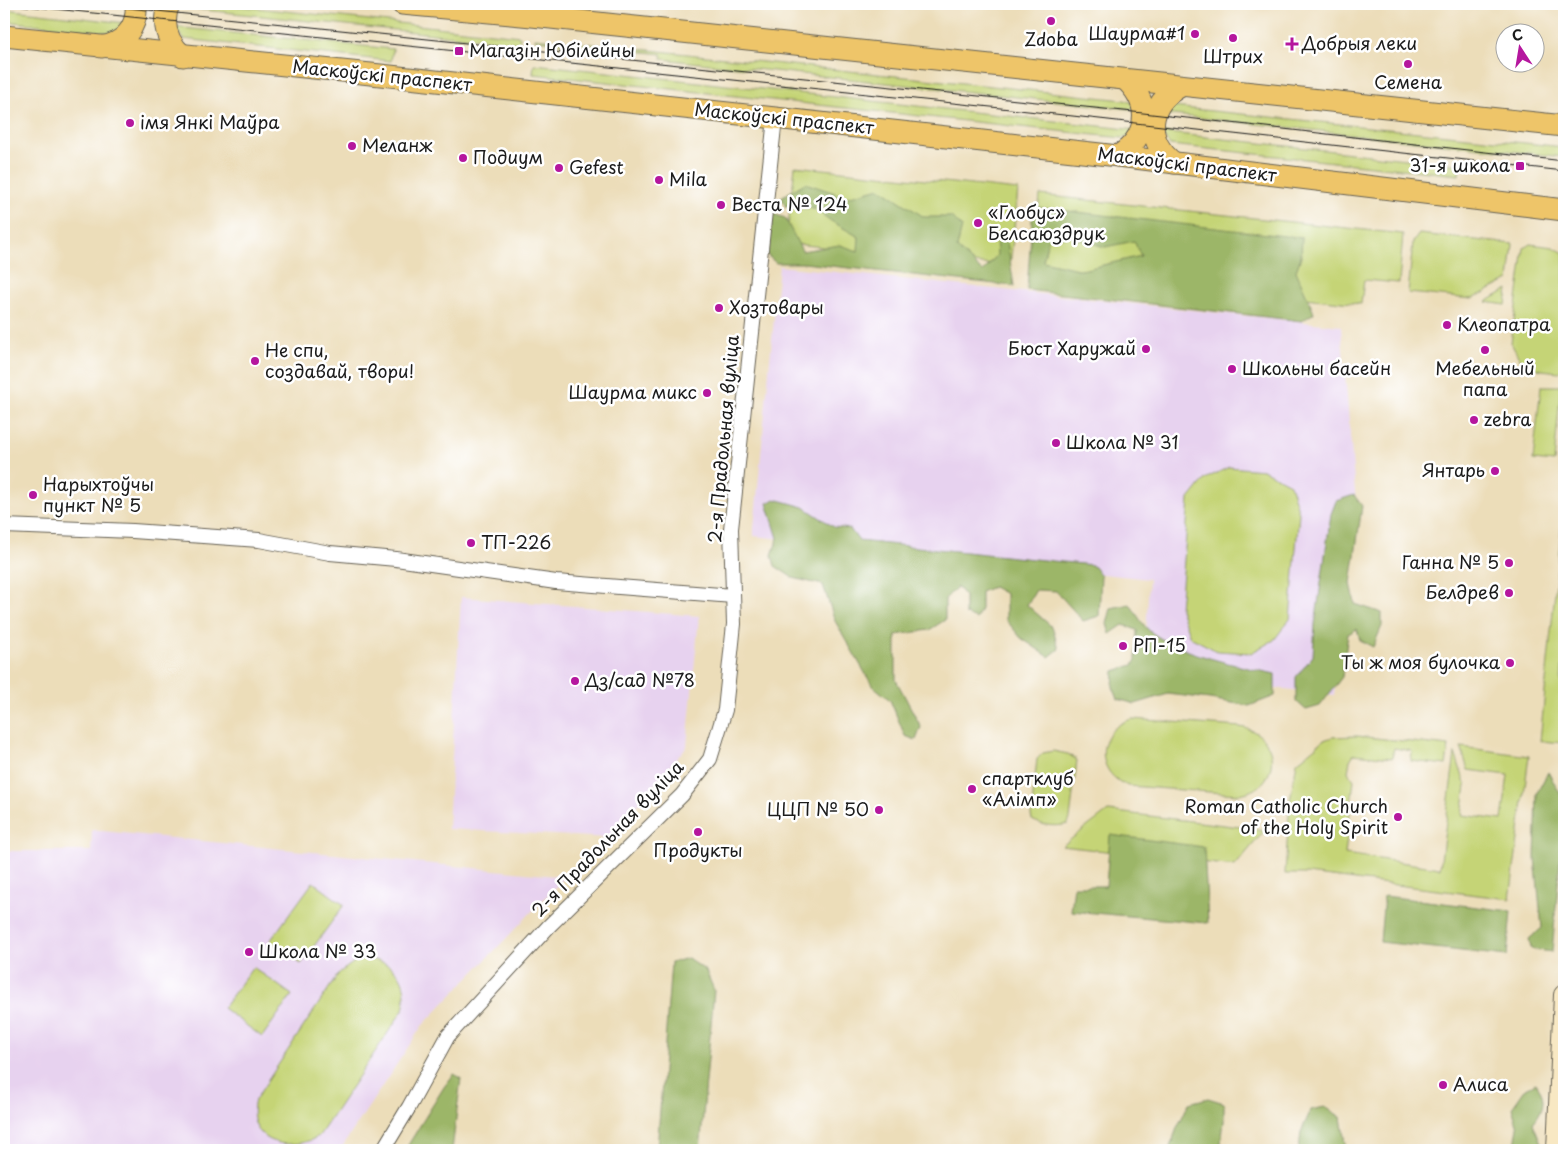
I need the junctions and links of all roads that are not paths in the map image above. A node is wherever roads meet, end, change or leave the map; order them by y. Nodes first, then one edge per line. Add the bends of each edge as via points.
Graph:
1 (136, 4) edge
2 (169, 4) edge
3 (402, 4) edge
4 (4, 36) edge
5 (101, 47) junction
6 (183, 56) junction
7 (1126, 81) junction
8 (1181, 86) junction
9 (775, 118) junction
10 (1564, 126) edge
11 (1118, 156) junction
12 (1174, 163) junction
13 (1543, 207) junction
14 (1564, 210) edge
15 (1564, 214) edge
16 (4, 526) edge
17 (733, 596) junction
18 (1564, 995) edge
19 (1561, 1125) edge
20 (383, 1150) edge
21 (1557, 1150) edge

1 - 5 main road via 131,30 118,42
2 - 6 main road via 165,15 166,34
3 - 7 main road
4 - 5 main road, Маскоўскі праспект
5 - 6 main road, Маскоўскі праспект
6 - 9 main road, Маскоўскі праспект
7 - 8 main road
7 - 11 main road via 1138,94 1144,119 1133,145
8 - 10 main road
8 - 12 main road via 1166,96 1154,121 1160,149
9 - 11 main road, Маскоўскі праспект
9 - 17 street, 2-я Прадольная вуліца via 731,529
11 - 12 main road, Маскоўскі праспект
12 - 13 main road, Маскоўскі праспект
13 - 14 main road, Маскоўскі праспект
13 - 15 main road
16 - 17 street via 259,540 330,553 556,582
17 - 20 street, 2-я Прадольная вуліца via 734,624 725,710 710,759 682,795 549,926 448,1036
18 - 19 main road
19 - 21 main road

